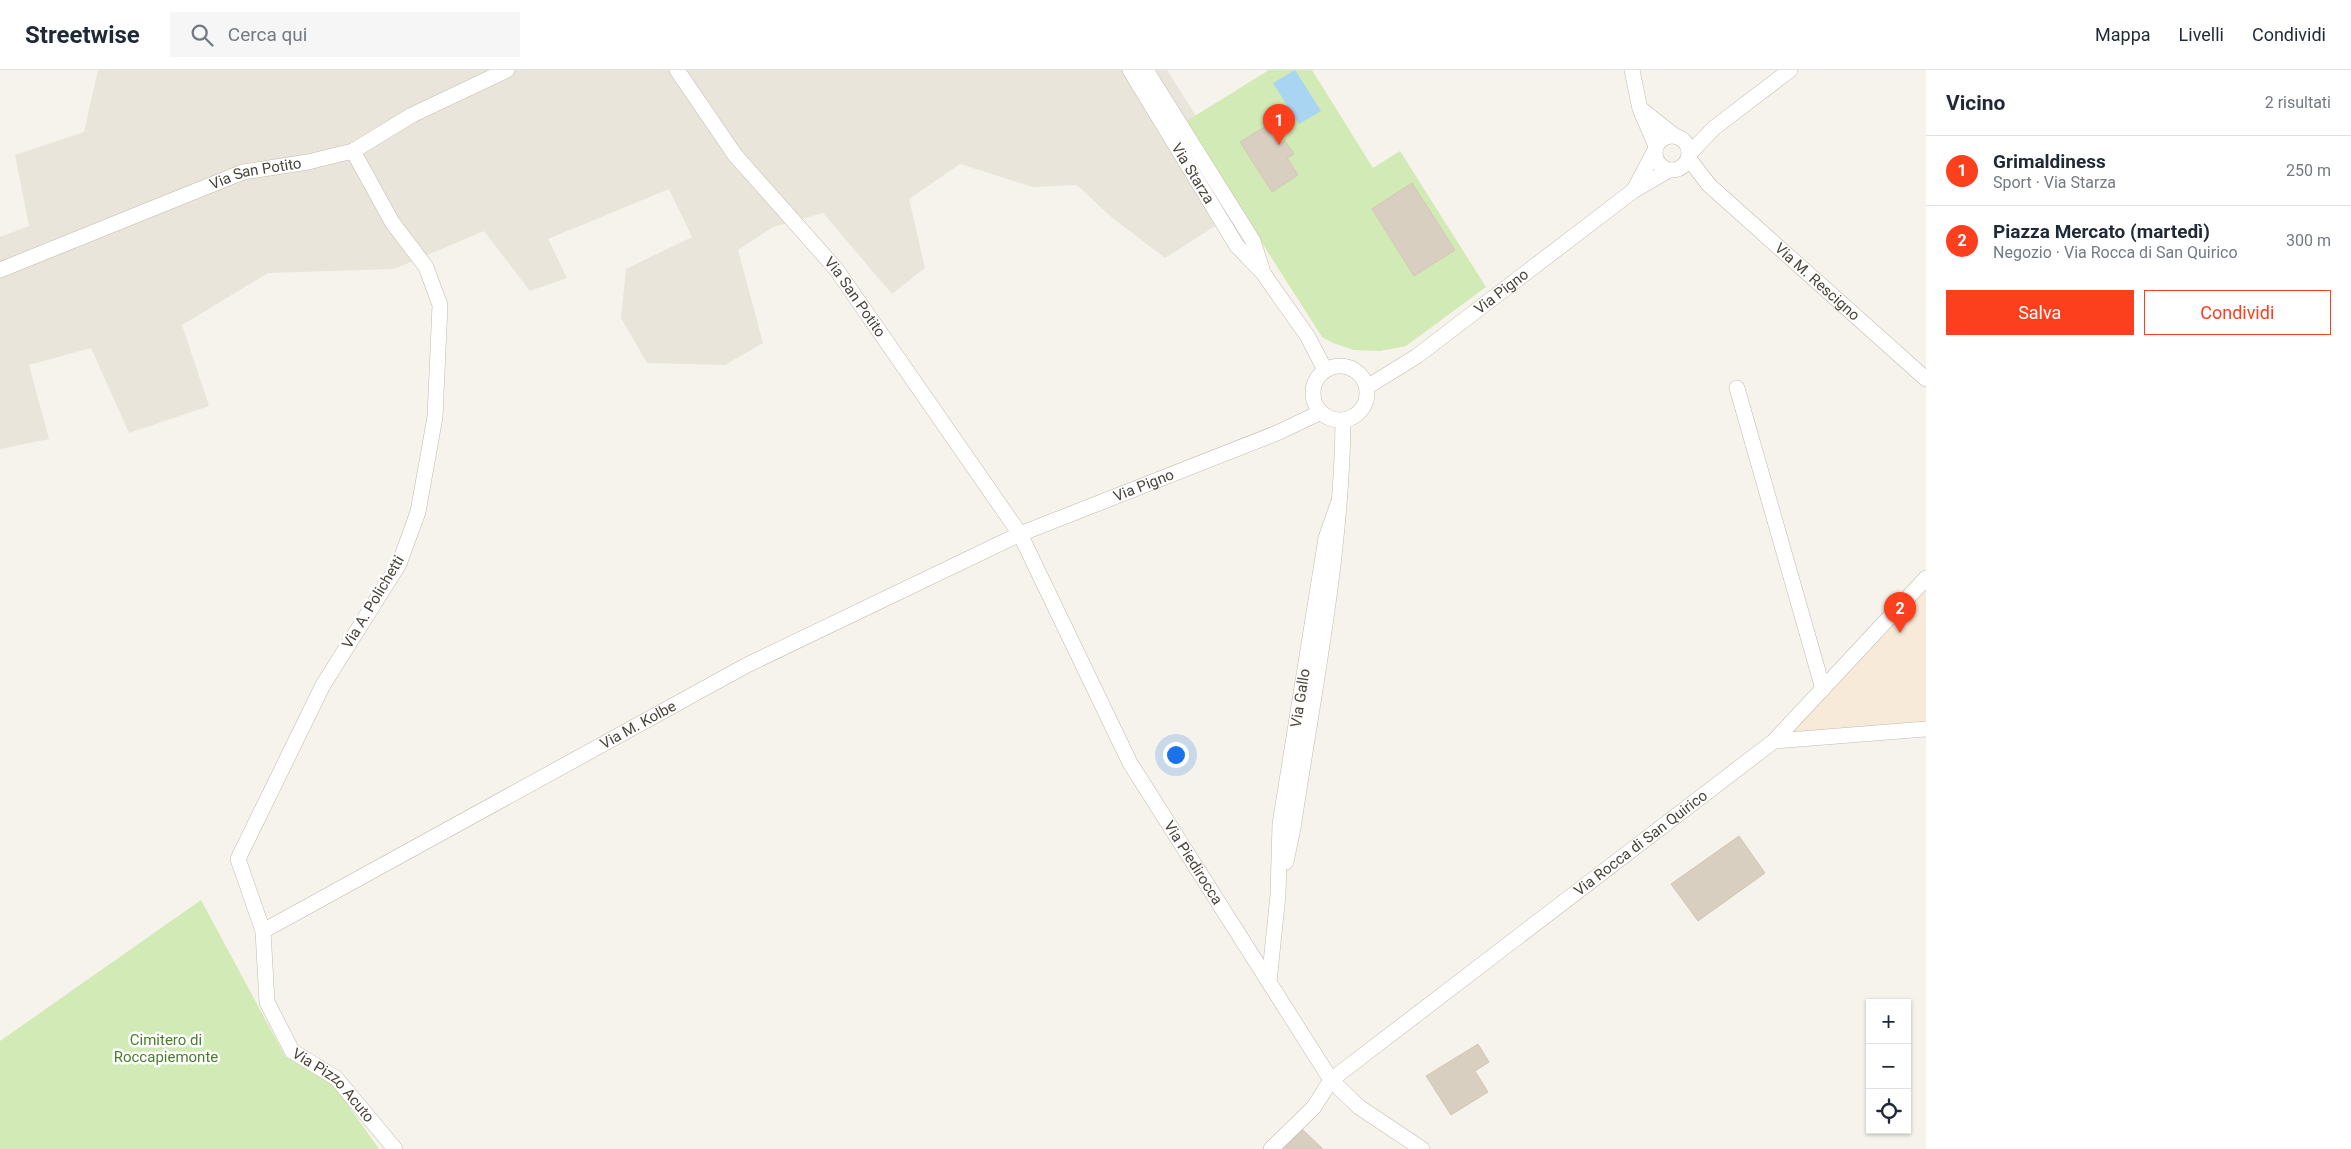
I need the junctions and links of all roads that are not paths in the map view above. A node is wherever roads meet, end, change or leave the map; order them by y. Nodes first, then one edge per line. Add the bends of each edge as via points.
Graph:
1 (507, 70) edge
2 (677, 70) edge
3 (1130, 70) edge
4 (1146, 70) edge
5 (1632, 70) edge
6 (1790, 70) edge
7 (1640, 109) junction
8 (1714, 128) junction
9 (1678, 137) junction
10 (1655, 149) junction
11 (353, 151) junction
12 (1689, 156) junction
13 (1672, 170) junction
14 (1709, 185) junction
15 (1633, 191) junction
16 (0, 270) edge
17 (1263, 273) junction
18 (1325, 370) junction
19 (1926, 379) edge
20 (1367, 388) junction
21 (1737, 388) dead end
22 (1321, 412) junction
23 (1343, 420) junction
24 (1020, 534) junction
25 (1926, 578) edge
26 (1823, 689) junction
27 (1926, 729) edge
28 (1774, 741) junction
29 (263, 931) junction
30 (1269, 982) junction
31 (1331, 1080) junction
32 (395, 1149) edge
33 (1271, 1149) edge
34 (1422, 1149) edge

1 - 11 street, Via San Potito via 412,115
2 - 24 street, Via San Potito via 735,155 836,269
3 - 17 street, Via Starza via 1237,246
4 - 17 street, Via Starza via 1252,241
5 - 7 street
6 - 8 street
7 - 9 street
7 - 10 street
8 - 9 street
8 - 12 street
9 - 10 street via 1666,136
9 - 12 street via 1688,145
10 - 13 street via 1655,159 1660,166
10 - 15 street, Via Pigno
11 - 16 street, Via San Potito via 243,172
11 - 29 street, Via A. Polichetti via 392,222 426,267 440,305 435,417 418,512 399,564 322,685 238,859
12 - 13 street via 1685,164
12 - 14 street, Via M. Rescigno
13 - 14 street, Via M. Rescigno
13 - 15 street, Via Pigno
14 - 19 street, Via M. Rescigno
15 - 20 street, Via Pigno via 1417,356
17 - 18 street, Via Starza via 1308,337
18 - 20 street via 1346,366 1364,379
18 - 22 street via 1314,385 1313,394
20 - 23 street via 1364,405 1353,416
21 - 26 street
22 - 23 street
22 - 24 street, Via Pigno via 1276,434
23 - 30 street, Via Gallo via 1336,539 1293,828 1278,895
24 - 29 street, Via M. Kolbe via 747,665
24 - 30 street, Via Piedirocca via 1130,763
25 - 26 street, Via Rocca di San Quirico
26 - 28 street, Via Rocca di San Quirico
27 - 28 street
28 - 31 street, Via Rocca di San Quirico
29 - 32 street, Via Pizzo Acuto via 267,1002 292,1052 336,1078
30 - 31 street, Via Piedirocca
31 - 33 street via 1314,1107
31 - 34 street, Via Piedirocca via 1359,1107

